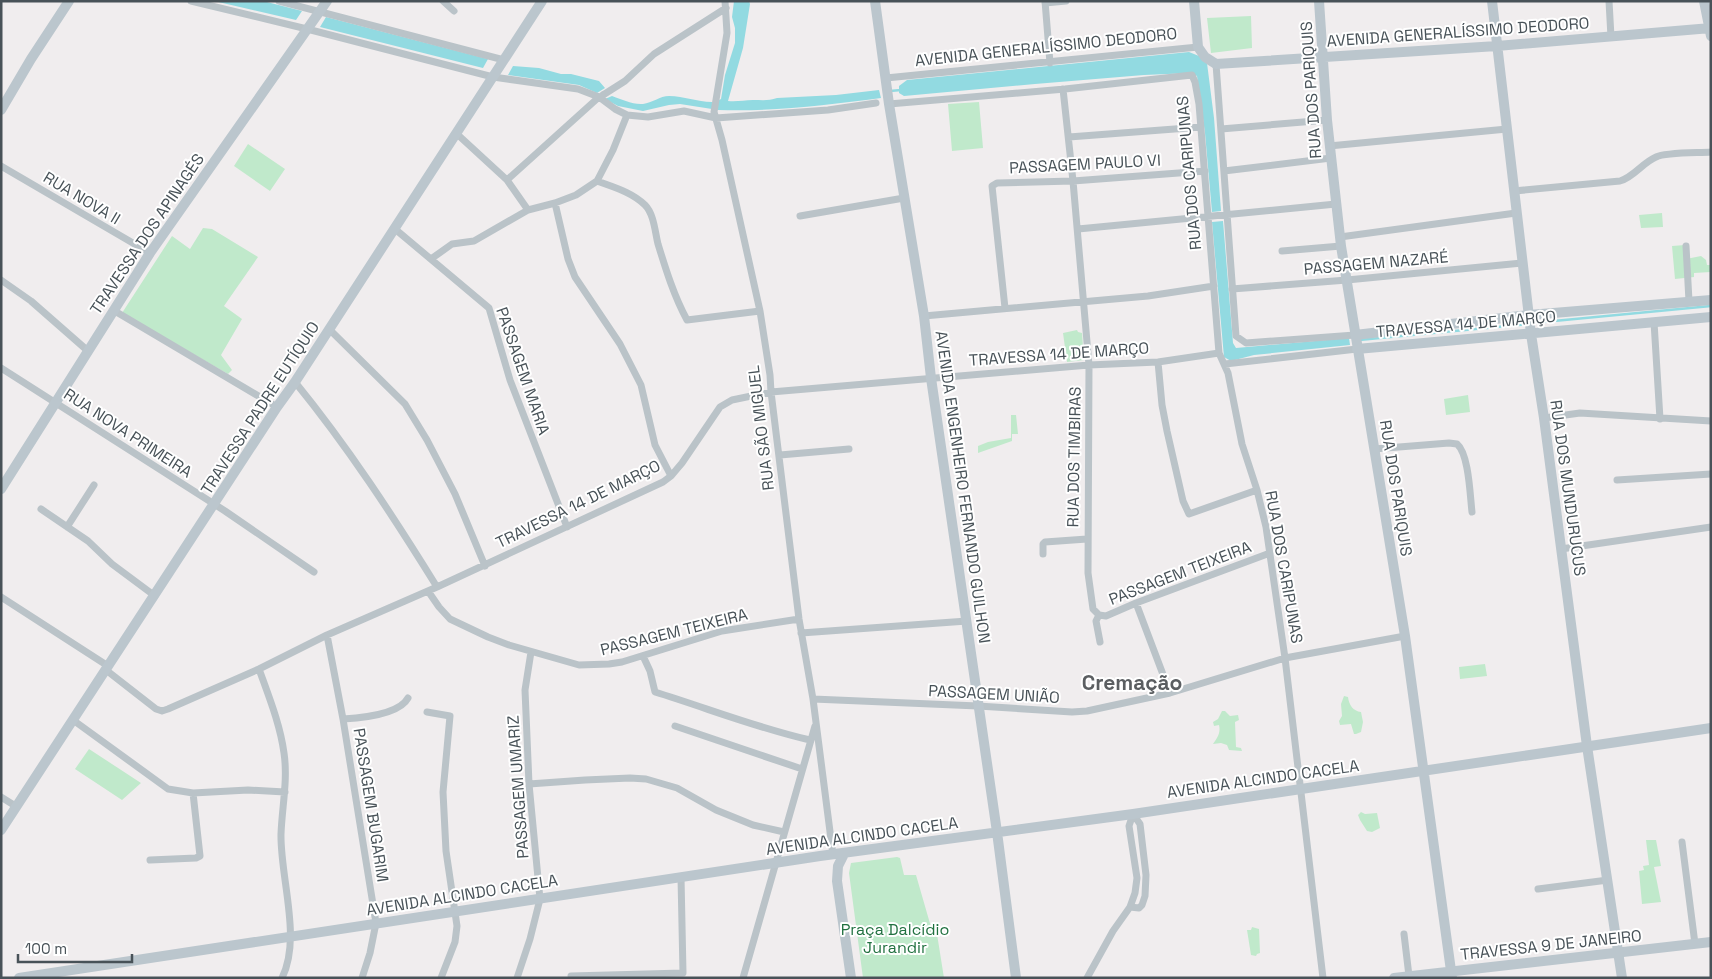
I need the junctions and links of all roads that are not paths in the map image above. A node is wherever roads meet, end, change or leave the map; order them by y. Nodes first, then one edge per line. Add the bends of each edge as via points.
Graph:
1 (69, 1) edge
2 (191, 1) edge
3 (279, 1) edge
4 (327, 1) edge
5 (443, 1) edge
6 (874, 1) edge
7 (1066, 1) edge
8 (1194, 1) edge
9 (1320, 1) edge
10 (1492, 1) edge
11 (1609, 1) edge
12 (1704, 1) edge
13 (541, 2) edge
14 (1045, 2) edge
15 (726, 5) edge
16 (454, 11) dead end
17 (319, 12) junction
18 (307, 29) junction
19 (1710, 31) edge
20 (1612, 37) junction
21 (1496, 46) junction
22 (1198, 47) junction
23 (1324, 56) junction
24 (504, 60) junction
25 (1050, 63) junction
26 (1216, 64) junction
27 (493, 77) junction
28 (886, 78) junction
29 (1064, 89) junction
30 (601, 97) junction
31 (876, 103) dead end
32 (889, 104) junction
33 (1, 110) edge
34 (627, 115) junction
35 (715, 115) junction
36 (1327, 120) junction
37 (1201, 127) junction
38 (1221, 129) junction
39 (1507, 129) junction
40 (457, 134) junction
41 (1069, 137) junction
42 (1330, 146) junction
43 (1711, 152) edge
44 (1331, 158) junction
45 (1, 166) edge
46 (1205, 171) junction
47 (1224, 172) junction
48 (507, 180) junction
49 (597, 181) junction
50 (1073, 181) junction
51 (1514, 191) junction
52 (904, 198) junction
53 (555, 203) junction
54 (1336, 204) junction
55 (528, 210) junction
56 (1516, 213) junction
57 (1227, 215) junction
58 (800, 216) dead end
59 (1209, 216) junction
60 (395, 229) junction
61 (1078, 229) junction
62 (1341, 241) junction
63 (1686, 246) dead end
64 (1282, 251) dead end
65 (150, 253) junction
66 (432, 259) junction
67 (1522, 263) junction
68 (1, 280) edge
69 (1347, 280) junction
70 (1214, 286) junction
71 (1232, 289) junction
72 (1711, 300) edge
73 (1084, 301) junction
74 (1689, 301) junction
75 (1005, 308) junction
76 (113, 310) junction
77 (760, 310) junction
78 (1529, 315) junction
79 (924, 316) junction
80 (1711, 317) edge
81 (1654, 322) junction
82 (329, 329) junction
83 (1531, 334) junction
84 (1355, 335) junction
85 (1246, 343) joint
86 (1357, 349) junction
87 (88, 351) junction
88 (1219, 353) junction
89 (1158, 362) junction
90 (1224, 364) junction
91 (1089, 365) junction
92 (1, 368) edge
93 (931, 378) junction
94 (295, 382) junction
95 (771, 392) junction
96 (56, 402) junction
97 (276, 407) junction
98 (1544, 418) junction
99 (1660, 419) junction
100 (1711, 421) edge
101 (849, 449) dead end
102 (1374, 449) junction
103 (780, 455) junction
104 (1711, 474) edge
105 (671, 476) junction
106 (1617, 480) dead end
107 (94, 485) dead end
108 (1, 489) edge
109 (1257, 490) junction
110 (214, 505) junction
111 (41, 509) dead end
112 (1472, 512) dead end
113 (67, 526) junction
114 (567, 527) junction
115 (1711, 527) edge
116 (1087, 539) junction
117 (1561, 549) junction
118 (1043, 554) dead end
119 (1270, 554) junction
120 (485, 566) junction
121 (314, 572) dead end
122 (437, 587) junction
123 (428, 591) junction
124 (155, 596) junction
125 (1, 597) edge
126 (1136, 603) junction
127 (1099, 615) junction
128 (799, 619) junction
129 (966, 621) junction
130 (801, 634) junction
131 (327, 636) junction
132 (1405, 636) junction
133 (1100, 642) dead end
134 (531, 652) junction
135 (643, 656) junction
136 (1285, 658) junction
137 (107, 668) junction
138 (259, 669) junction
139 (1170, 692) junction
140 (408, 698) dead end
141 (812, 699) junction
142 (978, 706) junction
143 (427, 712) dead end
144 (343, 719) junction
145 (73, 720) junction
146 (816, 723) junction
147 (675, 726) dead end
148 (1711, 728) edge
149 (810, 740) junction
150 (1587, 746) junction
151 (802, 769) junction
152 (1424, 771) junction
153 (530, 784) junction
154 (1301, 789) junction
155 (285, 792) junction
156 (193, 793) junction
157 (1, 797) edge
158 (17, 807) junction
159 (1133, 814) junction
160 (1, 830) edge
161 (784, 832) junction
162 (997, 832) junction
163 (1682, 842) dead end
164 (844, 854) junction
165 (833, 855) junction
166 (820, 856) junction
167 (150, 860) dead end
168 (776, 863) junction
169 (681, 877) junction
170 (1608, 880) junction
171 (837, 881) junction
172 (1538, 889) dead end
173 (540, 899) junction
174 (1130, 907) junction
175 (456, 911) junction
176 (376, 923) junction
177 (1404, 934) dead end
178 (291, 936) junction
179 (1711, 942) edge
180 (1695, 944) junction
181 (1618, 952) junction
182 (1452, 974) edge
183 (52, 975) edge
184 (571, 976) dead end
185 (1409, 976) junction
186 (19, 978) edge
187 (282, 978) edge
188 (362, 978) edge
189 (441, 978) edge
190 (517, 978) edge
191 (743, 978) edge
192 (851, 978) edge
193 (1016, 978) edge
194 (1087, 978) edge
195 (1323, 978) edge
196 (1394, 978) edge
197 (1622, 978) edge

1 - 33 main road
2 - 18 street
3 - 17 street
4 - 17 main road, TRAVESSA DOS APINAGÉS
5 - 16 street
6 - 28 main road, AVENIDA ENGENHEIRO FERNANDO GUILHON
7 - 14 street
8 - 22 main road
9 - 23 main road, RUA DOS PARIQUIS
10 - 21 main road, RUA DOS MUNDURUCUS
11 - 20 street
12 - 19 main road
13 - 24 main road, TRAVESSA PADRE EUTÍQUIO
14 - 25 street
15 - 30 street via 654,54 625,81
15 - 35 street, RUA SÃO MIGUEL via 727,33
17 - 18 main road, TRAVESSA DOS APINAGÉS
17 - 24 street
18 - 27 street
18 - 65 main road, TRAVESSA DOS APINAGÉS
19 - 20 main road, AVENIDA GENERALÍSSIMO DEODORO
20 - 21 main road, AVENIDA GENERALÍSSIMO DEODORO
21 - 23 main road, AVENIDA GENERALÍSSIMO DEODORO
21 - 39 main road, RUA DOS MUNDURUCUS
22 - 25 street, AVENIDA GENERALÍSSIMO DEODORO
22 - 26 main road, AVENIDA GENERALÍSSIMO DEODORO
23 - 26 main road, AVENIDA GENERALÍSSIMO DEODORO
23 - 36 main road, RUA DOS PARIQUIS
24 - 27 main road, TRAVESSA PADRE EUTÍQUIO
25 - 28 street, AVENIDA GENERALÍSSIMO DEODORO
26 - 38 street, RUA DOS CARIPUNAS
27 - 30 street via 573,88
27 - 40 main road, TRAVESSA PADRE EUTÍQUIO
28 - 32 main road, AVENIDA ENGENHEIRO FERNANDO GUILHON
29 - 32 street
29 - 37 street, RUA DOS CARIPUNAS via 1192,75
29 - 41 street, RUA DOS TIMBIRAS
30 - 34 street
30 - 48 street
31 - 35 street via 828,110
32 - 52 main road, AVENIDA ENGENHEIRO FERNANDO GUILHON
34 - 35 street via 648,117 684,111
34 - 49 street
35 - 77 street, RUA SÃO MIGUEL
36 - 38 street
36 - 42 main road, RUA DOS PARIQUIS
37 - 41 street
37 - 46 street, RUA DOS CARIPUNAS
38 - 47 street, RUA DOS CARIPUNAS
39 - 42 street
39 - 51 main road, RUA DOS MUNDURUCUS
40 - 48 street
40 - 60 main road, TRAVESSA PADRE EUTÍQUIO
41 - 50 street, RUA DOS TIMBIRAS
42 - 44 main road, RUA DOS PARIQUIS
43 - 51 street via 1658,155 1626,180
44 - 47 street
44 - 54 main road, RUA DOS PARIQUIS
45 - 65 street, RUA NOVA II
46 - 50 street, PASSAGEM PAULO VI
46 - 59 street, RUA DOS CARIPUNAS
47 - 57 street, RUA DOS CARIPUNAS
48 - 55 street
49 - 53 street via 576,195
49 - 77 street via 631,194 649,210 663,260 687,320
50 - 61 street, RUA DOS TIMBIRAS
50 - 75 street, PASSAGEM PAULO VI via 997,183 992,186
51 - 56 main road, RUA DOS MUNDURUCUS
52 - 58 street
52 - 79 main road, AVENIDA ENGENHEIRO FERNANDO GUILHON
53 - 55 street
53 - 105 street via 575,277 620,344 641,385 655,445
54 - 57 street
54 - 62 main road, RUA DOS PARIQUIS
55 - 66 street via 474,241 452,244
56 - 62 street
56 - 67 main road, RUA DOS MUNDURUCUS
57 - 59 street
57 - 71 street, RUA DOS CARIPUNAS
59 - 61 street
59 - 70 street, RUA DOS CARIPUNAS
60 - 66 street, PASSAGEM MARIA
60 - 82 main road, TRAVESSA PADRE EUTÍQUIO
61 - 73 street, RUA DOS TIMBIRAS
62 - 64 street
62 - 69 main road, RUA DOS PARIQUIS
63 - 74 street
65 - 76 main road, TRAVESSA DOS APINAGÉS
66 - 114 street, PASSAGEM MARIA via 489,308 510,380
67 - 69 street, PASSAGEM NAZARÉ
67 - 78 main road, RUA DOS MUNDURUCUS
68 - 87 street via 31,301
69 - 71 street, PASSAGEM NAZARÉ
69 - 84 main road, RUA DOS PARIQUIS
70 - 73 street
70 - 88 street, RUA DOS CARIPUNAS
71 - 85 street, RUA DOS CARIPUNAS via 1236,334
72 - 74 main road, TRAVESSA 14 DE MARÇO
73 - 75 street
73 - 91 street, RUA DOS TIMBIRAS
74 - 78 main road, TRAVESSA 14 DE MARÇO
75 - 79 street
76 - 87 main road, TRAVESSA DOS APINAGÉS
76 - 97 street
77 - 95 street, RUA SÃO MIGUEL
78 - 83 main road, RUA DOS MUNDURUCUS
78 - 84 main road, TRAVESSA 14 DE MARÇO
79 - 93 main road, AVENIDA ENGENHEIRO FERNANDO GUILHON
80 - 81 main road, TRAVESSA 14 DE MARÇO
81 - 83 main road, TRAVESSA 14 DE MARÇO
81 - 99 street
82 - 94 main road, TRAVESSA PADRE EUTÍQUIO
82 - 120 street via 405,404 455,494
83 - 86 main road, TRAVESSA 14 DE MARÇO
83 - 98 main road, RUA DOS MUNDURUCUS
84 - 85 street, TRAVESSA 14 DE MARÇO
84 - 86 main road, RUA DOS PARIQUIS
86 - 90 street, TRAVESSA 14 DE MARÇO
86 - 102 main road, RUA DOS PARIQUIS
87 - 96 main road, TRAVESSA DOS APINAGÉS
88 - 89 street, TRAVESSA 14 DE MARÇO
88 - 90 street, RUA DOS CARIPUNAS
89 - 91 street, TRAVESSA 14 DE MARÇO
89 - 109 street via 1167,431 1189,514
90 - 109 street, RUA DOS CARIPUNAS via 1242,444
91 - 93 street, TRAVESSA 14 DE MARÇO
91 - 116 street, RUA DOS TIMBIRAS
92 - 96 street, RUA NOVA PRIMEIRA
93 - 95 street, TRAVESSA 14 DE MARÇO
93 - 129 main road, AVENIDA ENGENHEIRO FERNANDO GUILHON
94 - 97 main road, TRAVESSA PADRE EUTÍQUIO
94 - 122 street via 352,457
95 - 103 street, RUA SÃO MIGUEL
95 - 105 street, TRAVESSA 14 DE MARÇO via 732,400 720,407
96 - 108 main road, TRAVESSA DOS APINAGÉS
96 - 110 street, RUA NOVA PRIMEIRA
97 - 110 main road, TRAVESSA PADRE EUTÍQUIO
98 - 99 street via 1580,413
98 - 117 main road, RUA DOS MUNDURUCUS
99 - 100 street
101 - 103 street
102 - 112 street via 1457,444 1466,465
102 - 132 main road, RUA DOS PARIQUIS
103 - 128 street, RUA SÃO MIGUEL
104 - 106 street
105 - 114 street, TRAVESSA 14 DE MARÇO
107 - 113 street
109 - 119 street, RUA DOS CARIPUNAS
110 - 121 street, RUA NOVA PRIMEIRA
110 - 124 main road, TRAVESSA PADRE EUTÍQUIO
111 - 113 street
113 - 124 street
114 - 120 street, TRAVESSA 14 DE MARÇO
115 - 117 street
116 - 118 street via 1045,542
116 - 127 street, RUA DOS TIMBIRAS via 1091,601
117 - 150 main road, RUA DOS MUNDURUCUS
119 - 126 street, PASSAGEM TEIXEIRA
119 - 136 street, RUA DOS CARIPUNAS
120 - 122 street, TRAVESSA 14 DE MARÇO
122 - 123 street, TRAVESSA 14 DE MARÇO
123 - 131 street, TRAVESSA 14 DE MARÇO
123 - 134 street, PASSAGEM TEIXEIRA via 450,619
124 - 137 main road, TRAVESSA PADRE EUTÍQUIO
125 - 137 street
126 - 127 street, PASSAGEM TEIXEIRA via 1106,616
126 - 139 street
127 - 133 street, RUA DOS TIMBIRAS via 1096,621
128 - 130 street, RUA SÃO MIGUEL
128 - 135 street, PASSAGEM TEIXEIRA via 722,631
129 - 130 street
129 - 142 main road, AVENIDA ENGENHEIRO FERNANDO GUILHON
130 - 141 street, RUA SÃO MIGUEL
131 - 138 street, TRAVESSA 14 DE MARÇO
131 - 144 street, PASSAGEM BUGARIM
132 - 136 street, PASSAGEM UNIÃO
132 - 152 main road, RUA DOS PARIQUIS
134 - 135 street, PASSAGEM TEIXEIRA via 579,665 609,664
134 - 153 street, PASSAGEM UMARIZ via 526,690
135 - 149 street via 655,692 753,725
136 - 139 street, PASSAGEM UNIÃO
136 - 154 street, RUA DOS CARIPUNAS
137 - 138 street, TRAVESSA 14 DE MARÇO via 156,709 162,710
137 - 145 main road, TRAVESSA PADRE EUTÍQUIO
138 - 155 street via 280,729 285,756
139 - 142 street, PASSAGEM UNIÃO via 1087,711
140 - 144 street via 392,710 368,718
141 - 142 street, PASSAGEM UNIÃO
141 - 146 street, RUA SÃO MIGUEL
142 - 162 main road, AVENIDA ENGENHEIRO FERNANDO GUILHON
143 - 175 street via 450,716 443,792 446,851
144 - 176 street, PASSAGEM BUGARIM
145 - 156 street via 168,789
145 - 158 main road, TRAVESSA PADRE EUTÍQUIO
146 - 149 street
146 - 165 street, RUA SÃO MIGUEL
147 - 151 street
148 - 150 main road, AVENIDA ALCINDO CACELA
149 - 151 street
150 - 152 main road, AVENIDA ALCINDO CACELA
150 - 170 main road, RUA DOS MUNDURUCUS
151 - 161 street
152 - 154 main road, AVENIDA ALCINDO CACELA
152 - 182 main road, RUA DOS PARIQUIS
153 - 161 street via 646,779 678,788 716,810 753,825
153 - 173 street, PASSAGEM UMARIZ
154 - 159 main road, AVENIDA ALCINDO CACELA
154 - 195 street, RUA DOS CARIPUNAS
155 - 156 street
155 - 178 street via 282,859
156 - 167 street via 200,856
157 - 158 street
158 - 160 main road, TRAVESSA PADRE EUTÍQUIO
159 - 162 main road, AVENIDA ALCINDO CACELA
159 - 174 street via 1129,826 1137,878
159 - 174 street via 1140,824 1146,881 1141,906
161 - 168 street
162 - 164 main road, AVENIDA ALCINDO CACELA
162 - 193 main road, AVENIDA ENGENHEIRO FERNANDO GUILHON
163 - 180 street
164 - 165 main road, AVENIDA ALCINDO CACELA
164 - 171 main road via 838,866
165 - 166 main road, AVENIDA ALCINDO CACELA
166 - 168 main road, AVENIDA ALCINDO CACELA
166 - 171 main road via 832,868
168 - 169 main road, AVENIDA ALCINDO CACELA
168 - 191 street
169 - 173 main road, AVENIDA ALCINDO CACELA
169 - 184 street via 683,973
170 - 172 street
170 - 181 main road, RUA DOS MUNDURUCUS
171 - 192 main road
173 - 175 main road, AVENIDA ALCINDO CACELA
173 - 190 street, PASSAGEM UMARIZ
174 - 194 street
175 - 176 main road, AVENIDA ALCINDO CACELA
175 - 189 street via 455,942
176 - 178 main road, AVENIDA ALCINDO CACELA
176 - 188 street, PASSAGEM BUGARIM
177 - 185 street
178 - 183 main road, AVENIDA ALCINDO CACELA
178 - 187 street
179 - 180 main road, TRAVESSA 9 DE JANEIRO
180 - 181 main road, TRAVESSA 9 DE JANEIRO
181 - 182 main road, TRAVESSA 9 DE JANEIRO
181 - 197 main road, RUA DOS MUNDURUCUS
182 - 185 main road, TRAVESSA 9 DE JANEIRO
183 - 186 main road, AVENIDA ALCINDO CACELA
185 - 196 main road, TRAVESSA 9 DE JANEIRO

